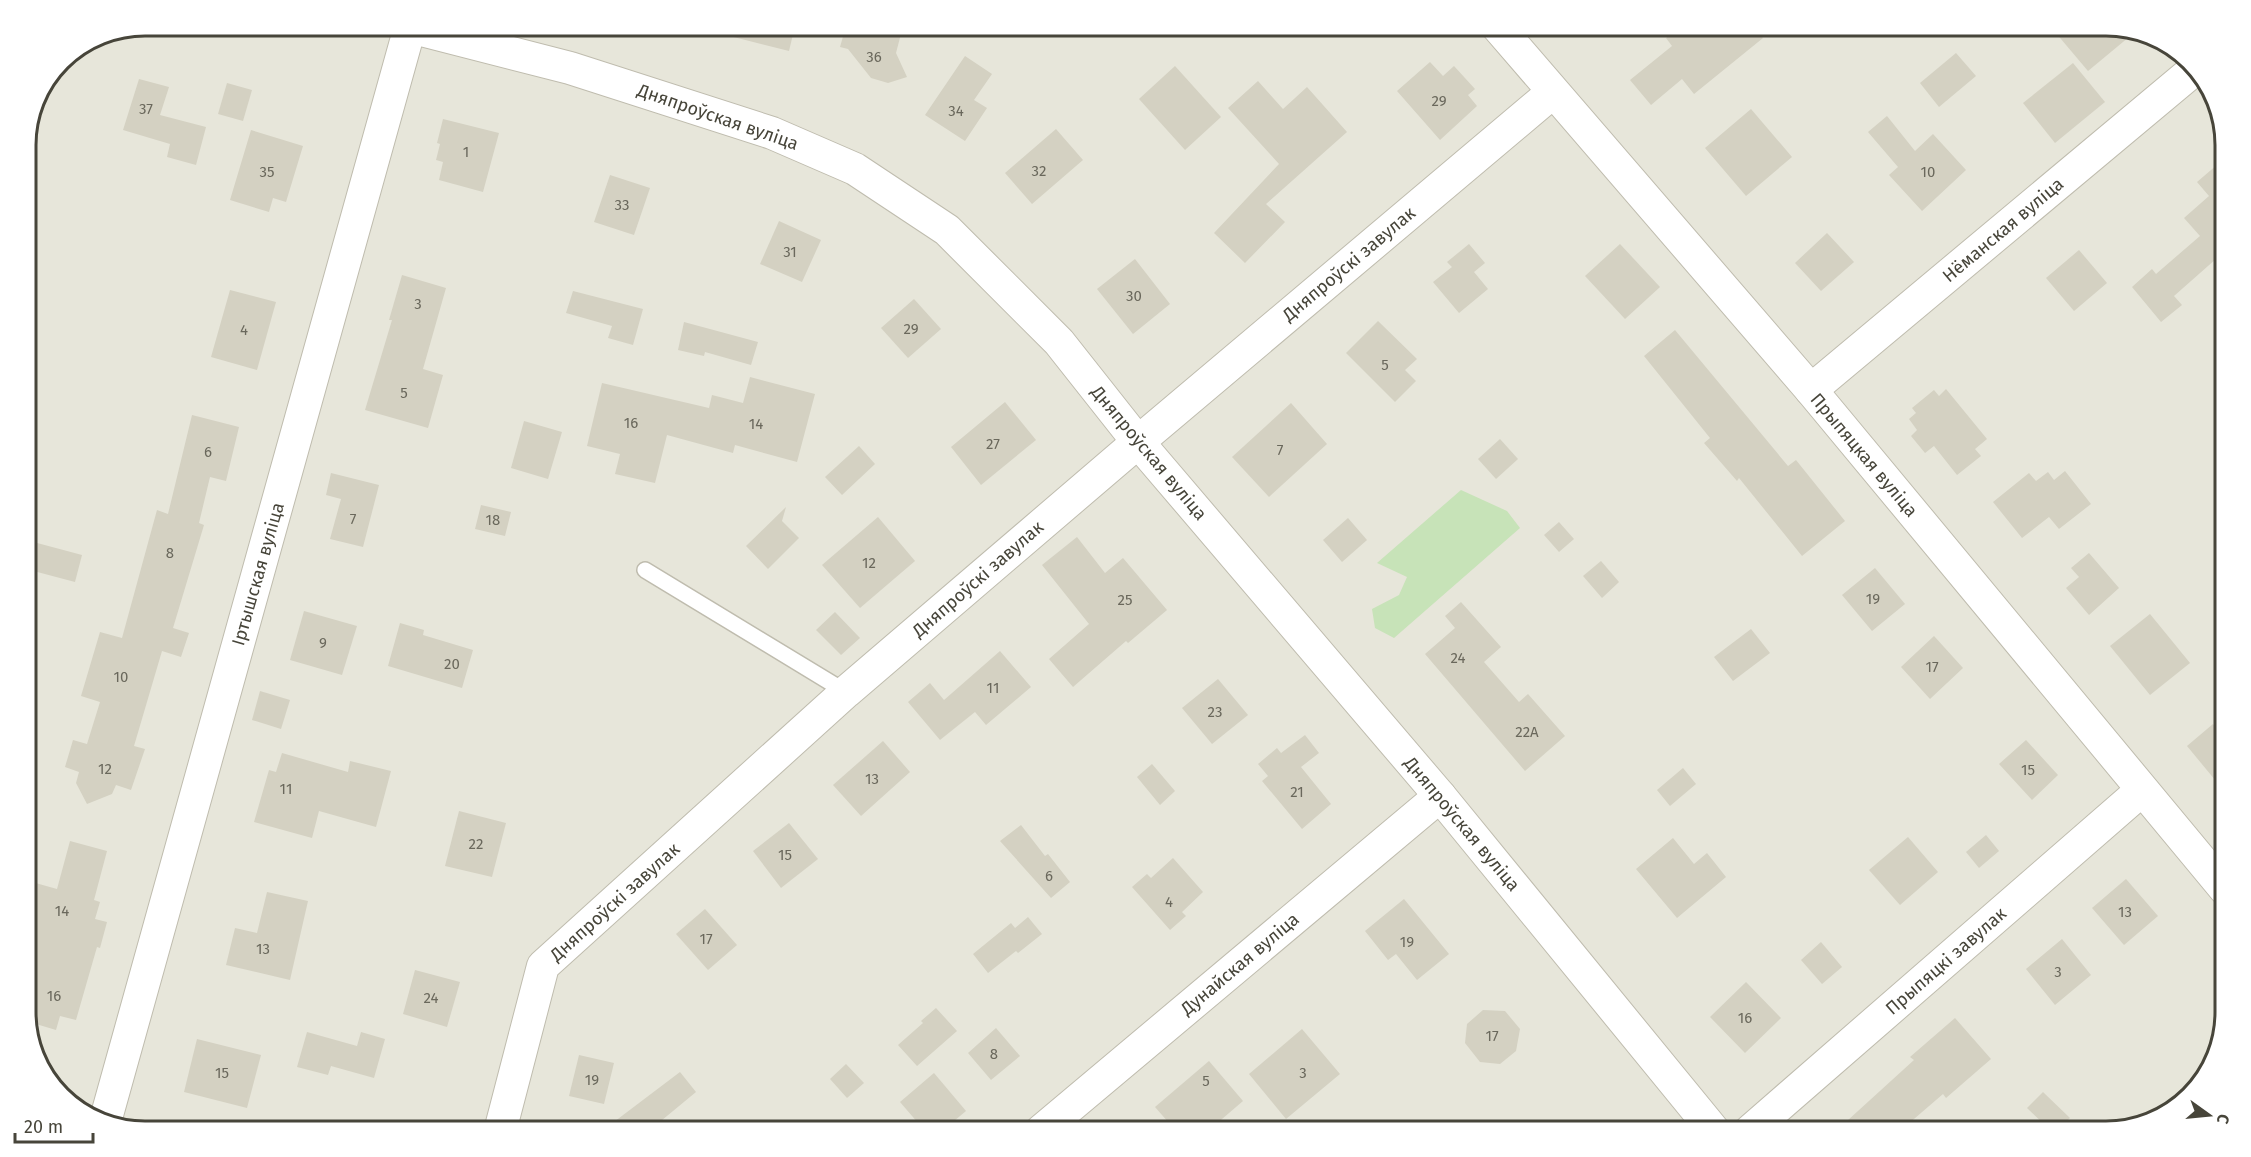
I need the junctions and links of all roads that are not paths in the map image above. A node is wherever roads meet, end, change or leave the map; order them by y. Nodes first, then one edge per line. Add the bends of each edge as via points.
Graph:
1 (405, 36) edge
2 (447, 36) edge
3 (1505, 36) edge
4 (2189, 74) edge
5 (1553, 92) junction
6 (1810, 390) junction
7 (1138, 442) junction
8 (645, 570) dead end
9 (846, 692) junction
10 (2142, 790) junction
11 (1440, 796) junction
12 (2215, 877) edge
13 (107, 1114) edge
14 (503, 1121) edge
15 (1053, 1121) edge
16 (1706, 1121) edge
17 (1761, 1121) edge

1 - 13 street, Іртышская вуліца
2 - 7 street, Дняпроўская вуліца via 570,68 772,133 855,169 947,230 1059,342
3 - 5 street, Прыпяцкая вуліца
4 - 6 street, Нёманская вуліца
5 - 6 street, Прыпяцкая вуліца
5 - 7 street, Дняпроўскі завулак
6 - 10 street, Прыпяцкая вуліца
7 - 9 street, Дняпроўскі завулак
7 - 11 street, Дняпроўская вуліца
8 - 9 lane
9 - 14 street, Дняпроўскі завулак via 543,966
10 - 12 street, Прыпяцкая вуліца
10 - 17 street, Прыпяцкі завулак
11 - 15 street, Дунайская вуліца
11 - 16 street, Дняпроўская вуліца

